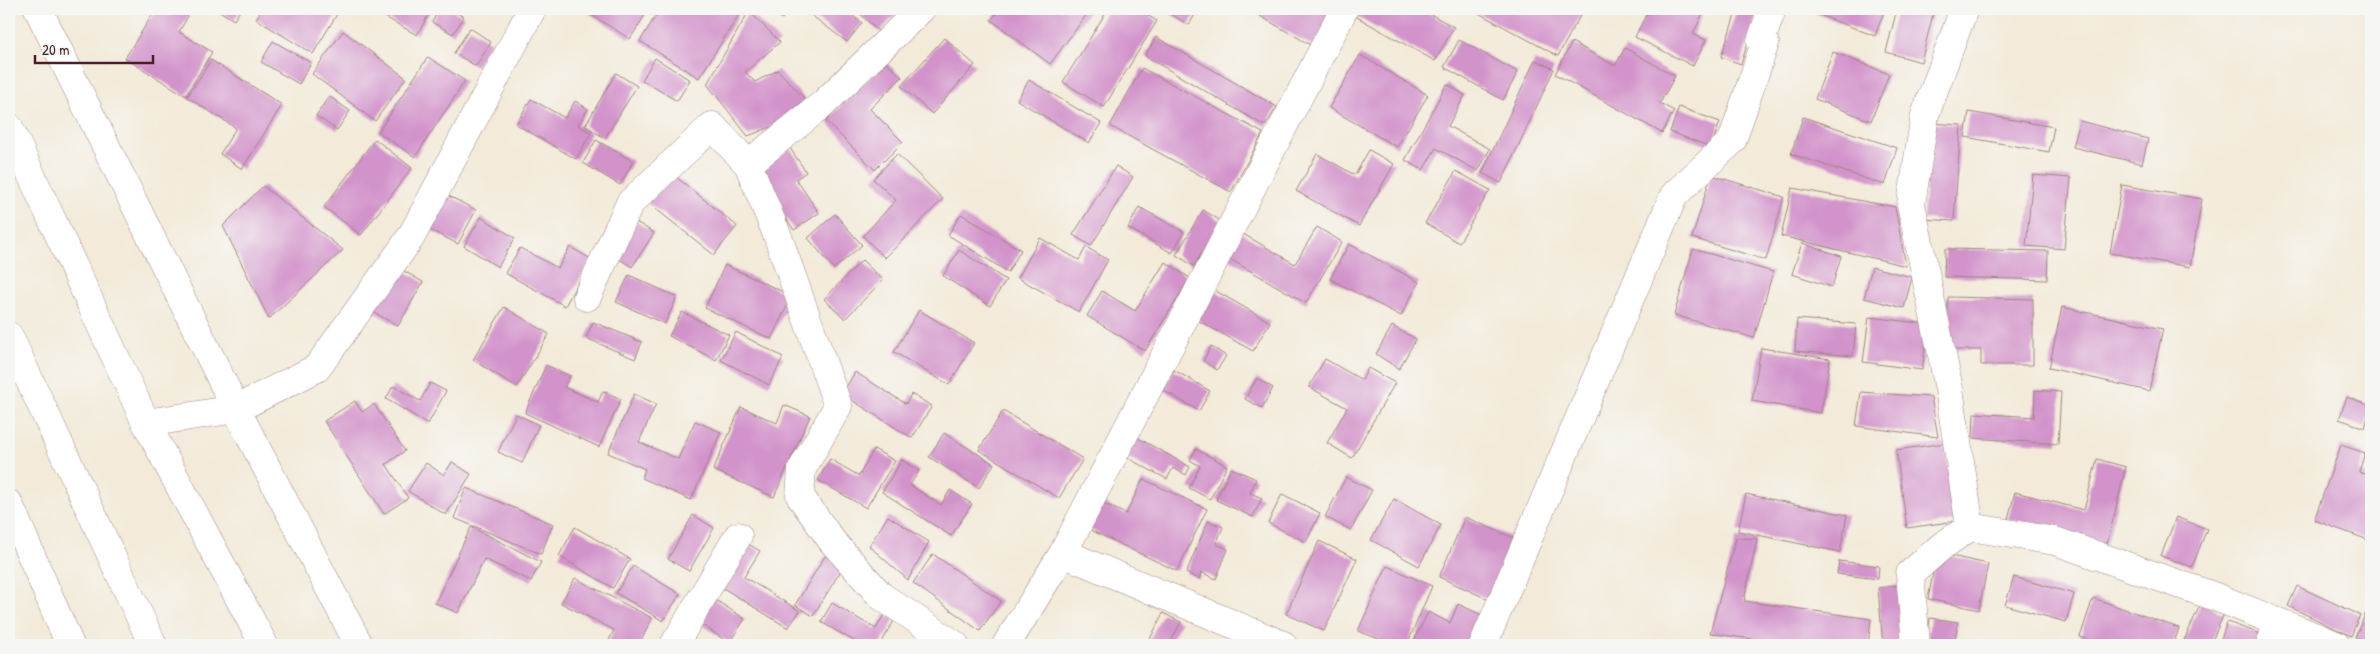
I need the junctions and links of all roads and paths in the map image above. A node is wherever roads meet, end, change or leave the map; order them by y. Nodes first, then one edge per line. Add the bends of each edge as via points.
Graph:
1 (38, 9) edge
2 (532, 9) edge
3 (921, 9) edge
4 (1344, 9) edge
5 (1772, 9) edge
6 (1964, 9) edge
7 (9, 127) edge
8 (748, 164) junction
9 (587, 297) dead end
10 (9, 336) edge
11 (236, 409) junction
12 (146, 423) junction
13 (9, 504) edge
14 (1970, 527) junction
15 (738, 536) dead end
16 (1063, 553) junction
17 (2274, 634) edge
18 (70, 645) edge
19 (153, 645) edge
20 (264, 645) edge
21 (359, 645) edge
22 (674, 645) edge
23 (955, 645) edge
24 (1006, 645) edge
25 (1283, 645) edge
26 (1483, 645) edge
27 (1916, 645) edge
28 (2336, 645) edge

1 - 11 street
2 - 11 street via 411,237 317,368
3 - 8 street via 823,104
4 - 16 street
5 - 26 street via 1761,41 1765,43 1732,141 1674,195
6 - 14 street via 1925,115 1911,204 1949,389
7 - 12 street
8 - 9 street via 712,126 630,203
8 - 23 street via 838,406 802,469 800,496 832,541 881,596
10 - 19 street
11 - 12 street
11 - 21 street
12 - 20 street
13 - 18 street
14 - 17 street via 2055,542 2213,596
14 - 27 street via 1910,574
15 - 22 street
16 - 24 street
16 - 25 street
17 - 28 street

